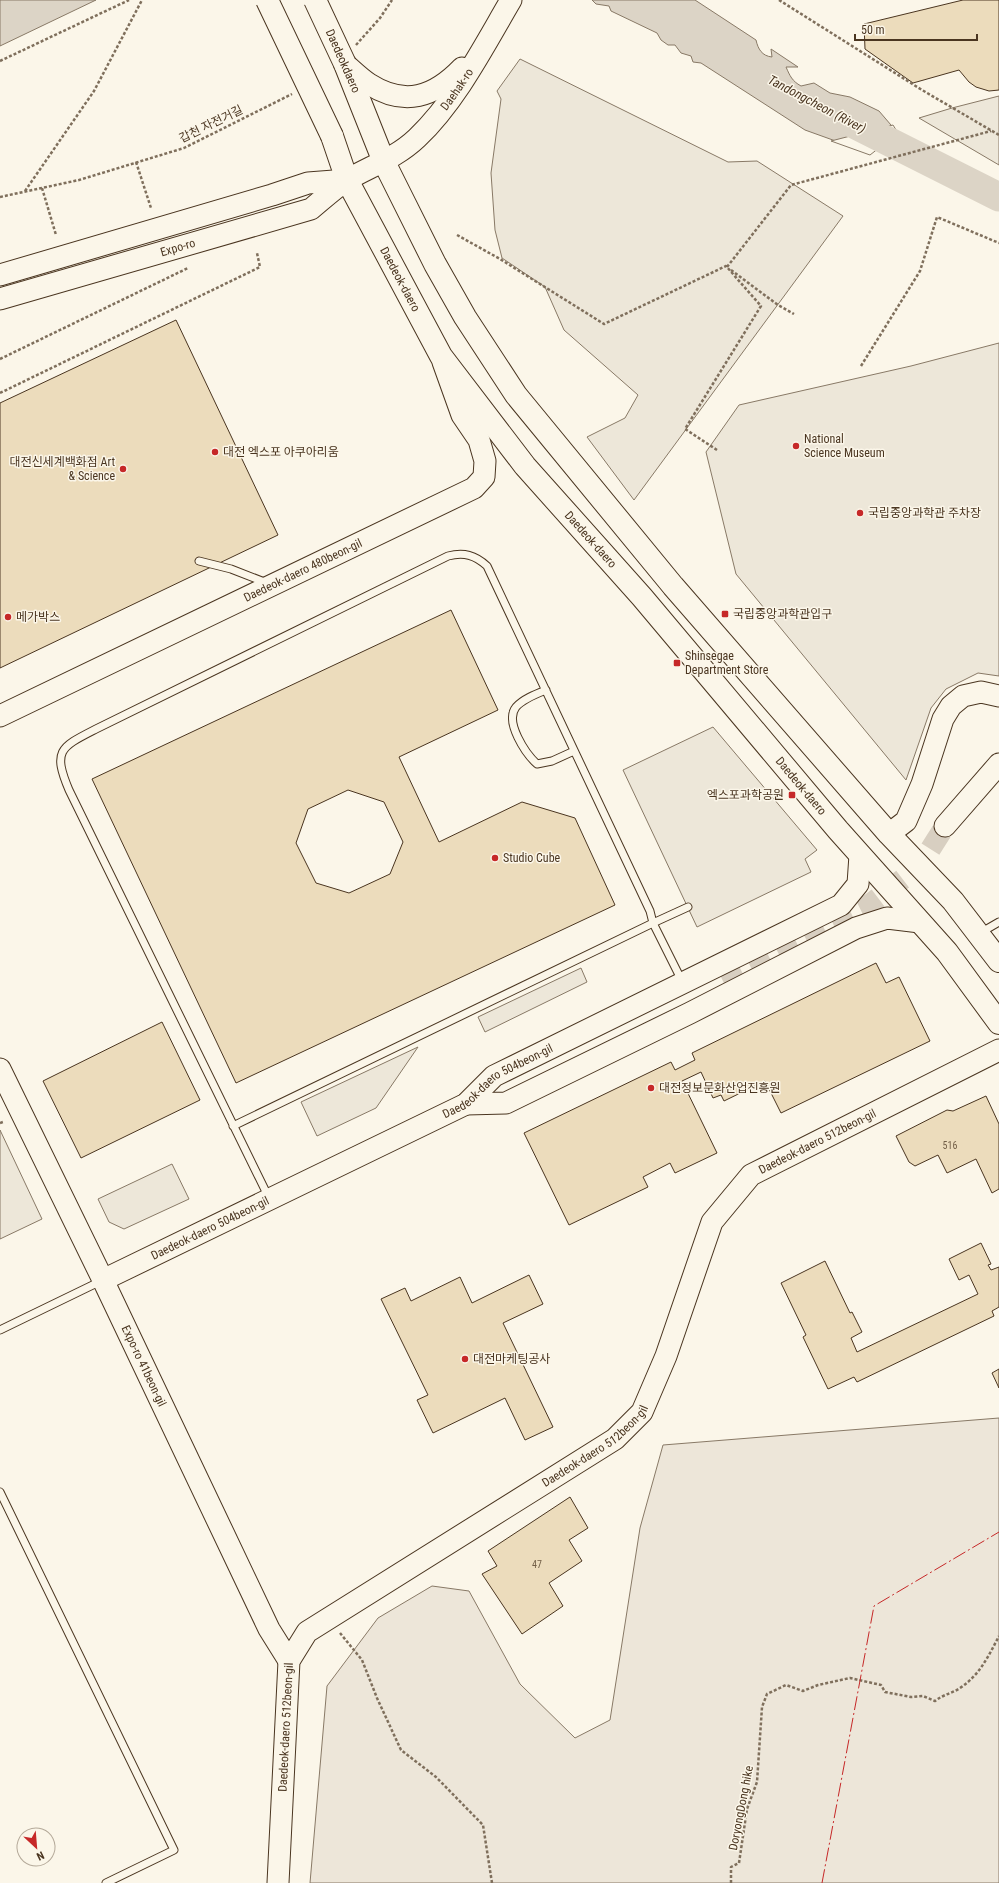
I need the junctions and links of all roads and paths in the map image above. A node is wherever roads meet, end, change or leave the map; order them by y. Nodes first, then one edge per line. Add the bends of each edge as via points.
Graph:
1 (129, 0) edge
2 (142, 0) edge
3 (267, 0) edge
4 (316, 0) edge
5 (392, 0) edge
6 (511, 0) edge
7 (779, 0) edge
8 (487, 41) junction
9 (348, 57) junction
10 (0, 61) edge
11 (298, 91) dead end
12 (991, 131) junction
13 (999, 135) edge
14 (136, 162) junction
15 (384, 162) junction
16 (347, 180) junction
17 (42, 188) junction
18 (24, 192) junction
19 (0, 197) edge
20 (151, 208) dead end
21 (56, 235) dead end
22 (457, 235) dead end
23 (999, 244) edge
24 (258, 253) dead end
25 (726, 266) junction
26 (188, 268) dead end
27 (0, 275) edge
28 (0, 299) edge
29 (794, 314) dead end
30 (441, 356) junction
31 (0, 359) edge
32 (861, 366) dead end
33 (0, 392) edge
34 (717, 450) dead end
35 (199, 561) dead end
36 (273, 585) junction
37 (546, 690) junction
38 (998, 697) edge
39 (0, 716) edge
40 (574, 751) junction
41 (999, 764) edge
42 (945, 826) tunnel mouth
43 (889, 834) junction
44 (860, 855) junction
45 (688, 907) dead end
46 (653, 922) junction
47 (920, 922) junction
48 (999, 922) edge
49 (978, 934) junction
50 (999, 961) edge
51 (723, 970) junction
52 (683, 982) junction
53 (744, 986) junction
54 (999, 1023) edge
55 (999, 1050) edge
56 (0, 1069) edge
57 (466, 1104) junction
58 (233, 1126) junction
59 (269, 1198) junction
60 (103, 1280) junction
61 (0, 1330) edge
62 (0, 1492) edge
63 (328, 1619) junction
64 (999, 1636) edge
65 (290, 1661) junction
66 (106, 1883) edge
67 (278, 1883) edge
68 (492, 1883) edge
69 (731, 1883) edge

1 - 10 path
2 - 18 path via 94,91
3 - 16 main road, Daedeok-daero, bridge via 332,136
4 - 9 main road, Daedeokdaero, bridge
5 - 9 path
6 - 8 street, Daehak-ro
7 - 12 path
8 - 9 street via 453,77 430,92 407,98 388,94 368,84
8 - 15 street, Daehak-ro via 439,114 417,138
9 - 15 main road, Daedeokdaero via 368,122
11 - 14 path, 갑천 자전거길 via 184,148
12 - 13 path
12 - 25 path via 791,185
14 - 17 path, 갑천 자전거길 via 79,180
14 - 20 path
15 - 16 street, Expo-ro
15 - 43 main road via 435,264 465,317 516,395 678,592
16 - 27 street, Expo-ro via 308,183
16 - 28 street, Expo-ro via 311,208
16 - 30 main road, Daedeok-daero
17 - 18 path, 갑천 자전거길
17 - 21 path
18 - 19 path, 갑천 자전거길
22 - 25 path via 604,324
23 - 32 path via 937,217 920,271
24 - 33 path via 260,267
25 - 29 path
25 - 34 path via 761,306 685,429
26 - 31 path
30 - 36 street, Daedeok-daero 480beon-gil via 462,415 479,440 485,461 484,477 474,488
30 - 44 main road, Daedeok-daero via 525,466 642,597
35 - 36 lane
36 - 39 street, Daedeok-daero 480beon-gil
37 - 40 lane
37 - 40 lane via 527,699 516,708 513,726 527,755 538,764
37 - 58 lane via 487,566 472,555 459,553 448,556 96,729 69,743 64,749 60,761 69,790
38 - 43 street via 981,692 962,696 951,706 943,719 922,784 906,820
40 - 46 lane
41 - 42 street
43 - 49 main road via 953,901
44 - 47 main road, Daedeok-daero
44 - 51 street, Daedeok-daero 504beon-gil via 858,884 841,905
45 - 46 lane
46 - 52 lane
46 - 58 lane
47 - 53 street via 887,918 856,928
47 - 54 main road, Daedeok-daero via 947,952
48 - 49 lane
49 - 50 main road
51 - 52 street, Daedeok-daero 504beon-gil
51 - 53 street via 741,962 751,972
51 - 57 street
52 - 57 street, Daedeok-daero 504beon-gil via 494,1076
53 - 57 street via 506,1103
55 - 63 street, Daedeok-daero 512beon-gil via 751,1175 712,1222 666,1356 642,1412 615,1439
56 - 60 street, Expo-ro 41beon-gil
57 - 59 street, Daedeok-daero 504beon-gil
58 - 59 lane
59 - 60 street, Daedeok-daero 504beon-gil
60 - 61 lane
60 - 65 street, Expo-ro 41beon-gil via 269,1629
62 - 66 lane via 174,1850
63 - 65 street, Daedeok-daero 512beon-gil via 307,1632
63 - 68 path via 362,1660 401,1750 436,1777 483,1825
64 - 69 path, DoryongDong hike via 975,1676 959,1689 935,1700 923,1696 911,1697 885,1692 881,1685 850,1678 803,1691 786,1685 767,1694 762,1707 757,1782 748,1809 739,1863 731,1867
65 - 67 street, Daedeok-daero 512beon-gil

